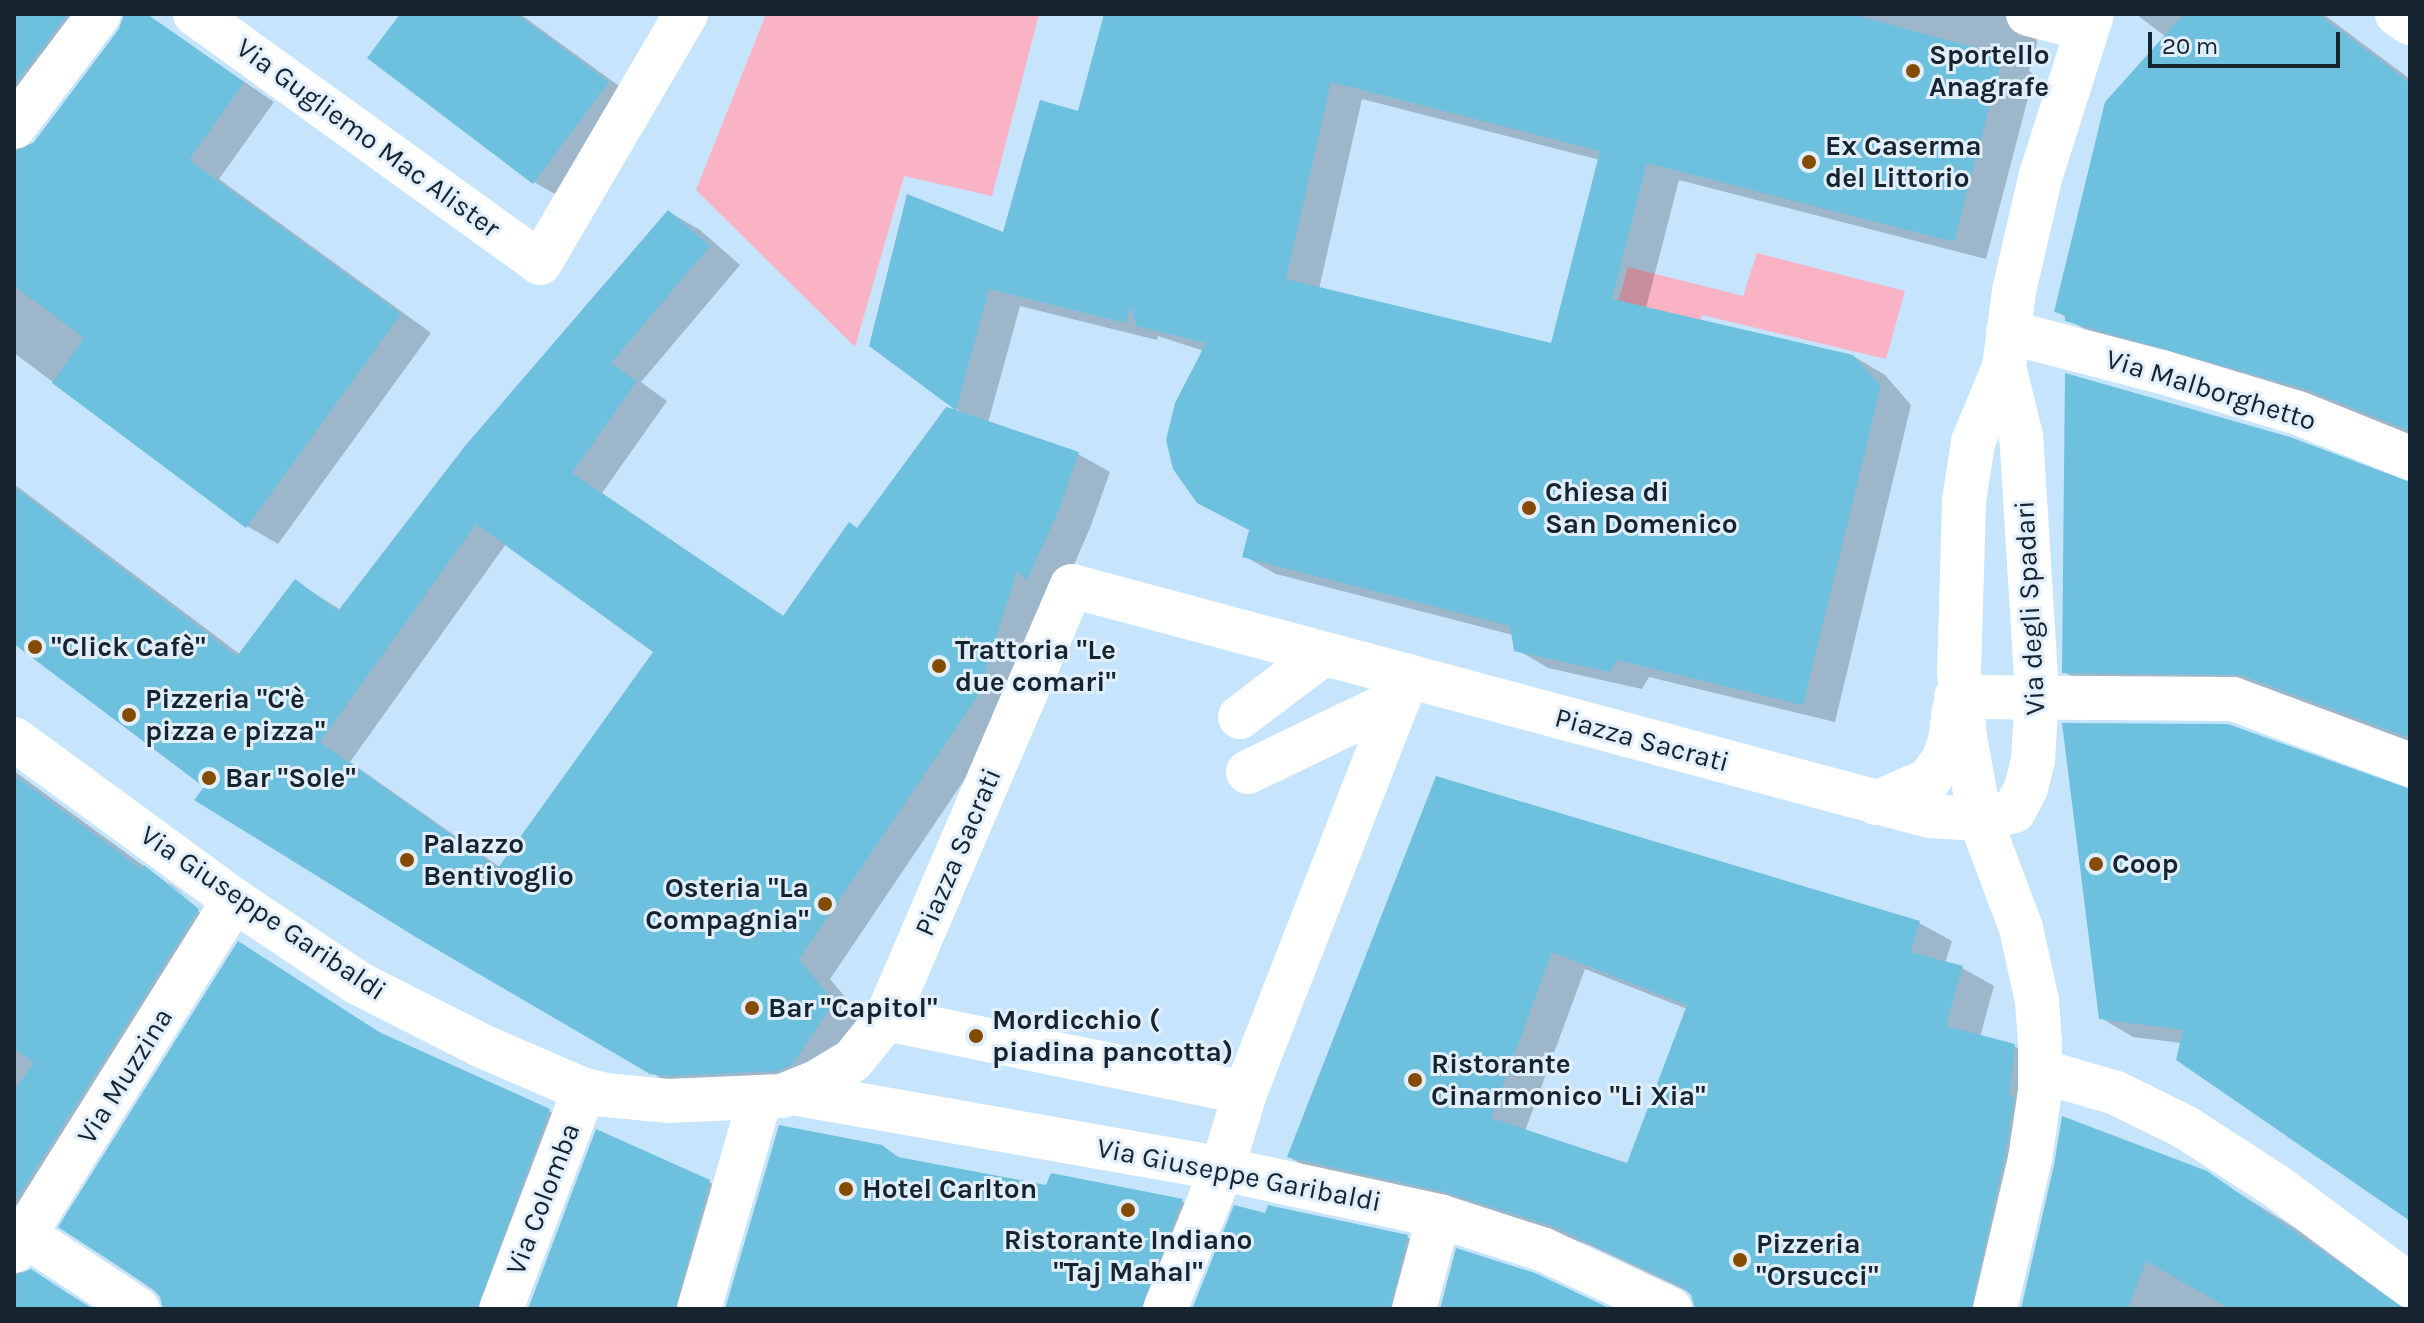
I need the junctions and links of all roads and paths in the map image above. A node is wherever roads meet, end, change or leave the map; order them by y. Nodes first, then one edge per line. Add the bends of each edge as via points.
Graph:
1 (99, 14) edge
2 (195, 14) edge
3 (686, 14) edge
4 (2028, 14) edge
5 (2397, 14) edge
6 (2089, 21) edge
7 (2410, 23) edge
8 (14, 127) edge
9 (2006, 350) junction
10 (2410, 458) edge
11 (1323, 654) junction
12 (1403, 687) junction
13 (1959, 688) junction
14 (2037, 694) junction
15 (1240, 717) dead end
16 (14, 739) edge
17 (2410, 765) edge
18 (1248, 772) dead end
19 (1876, 803) junction
20 (1980, 819) junction
21 (234, 900) junction
22 (886, 1019) junction
23 (2040, 1071) junction
24 (584, 1090) junction
25 (1245, 1093) junction
26 (776, 1096) junction
27 (1222, 1169) junction
28 (1439, 1216) junction
29 (18, 1239) edge
30 (2410, 1285) edge
31 (138, 1309) edge
32 (501, 1309) edge
33 (699, 1309) edge
34 (1165, 1309) edge
35 (1414, 1309) edge
36 (1670, 1309) edge
37 (1995, 1309) edge

1 - 8 street
2 - 3 street, Via Gugliemo Mac Alister via 540,263
4 - 6 street
5 - 7 street
6 - 9 street, Via degli Spadari via 2040,178
9 - 10 street, Via Malborghetto via 2162,372 2283,409
9 - 13 street, Via degli Spadari via 1973,442 1964,501
9 - 14 street, Via degli Spadari via 2021,436
11 - 12 street, Piazza Sacrati
11 - 15 street
11 - 22 street, Piazza Sacrati via 1072,586
12 - 18 street
12 - 19 street, Piazza Sacrati
12 - 25 street
13 - 14 street
13 - 19 street via 1950,741 1929,780
13 - 20 street, Via degli Spadari
14 - 17 street via 2233,699
14 - 20 street, Via degli Spadari via 2033,760 2021,802 2005,815
16 - 21 street, Via Giuseppe Garibaldi
19 - 20 street, Piazza Sacrati via 1929,816
20 - 23 street, Via degli Spadari via 2021,928 2037,1001
21 - 24 street, Via Giuseppe Garibaldi via 358,983
21 - 29 street, Via Muzzina
22 - 25 street
22 - 26 street via 853,1060
23 - 30 street via 2116,1093 2185,1127 2276,1186
23 - 37 street, Via degli Spadari via 2030,1159
24 - 26 street, Via Giuseppe Garibaldi via 668,1101
24 - 32 street, Via Colomba
25 - 27 street
26 - 27 street, Via Giuseppe Garibaldi
26 - 33 street
27 - 28 street, Via Giuseppe Garibaldi
27 - 34 street
28 - 35 street
28 - 36 street, Via Giuseppe Garibaldi via 1544,1250
29 - 31 street

